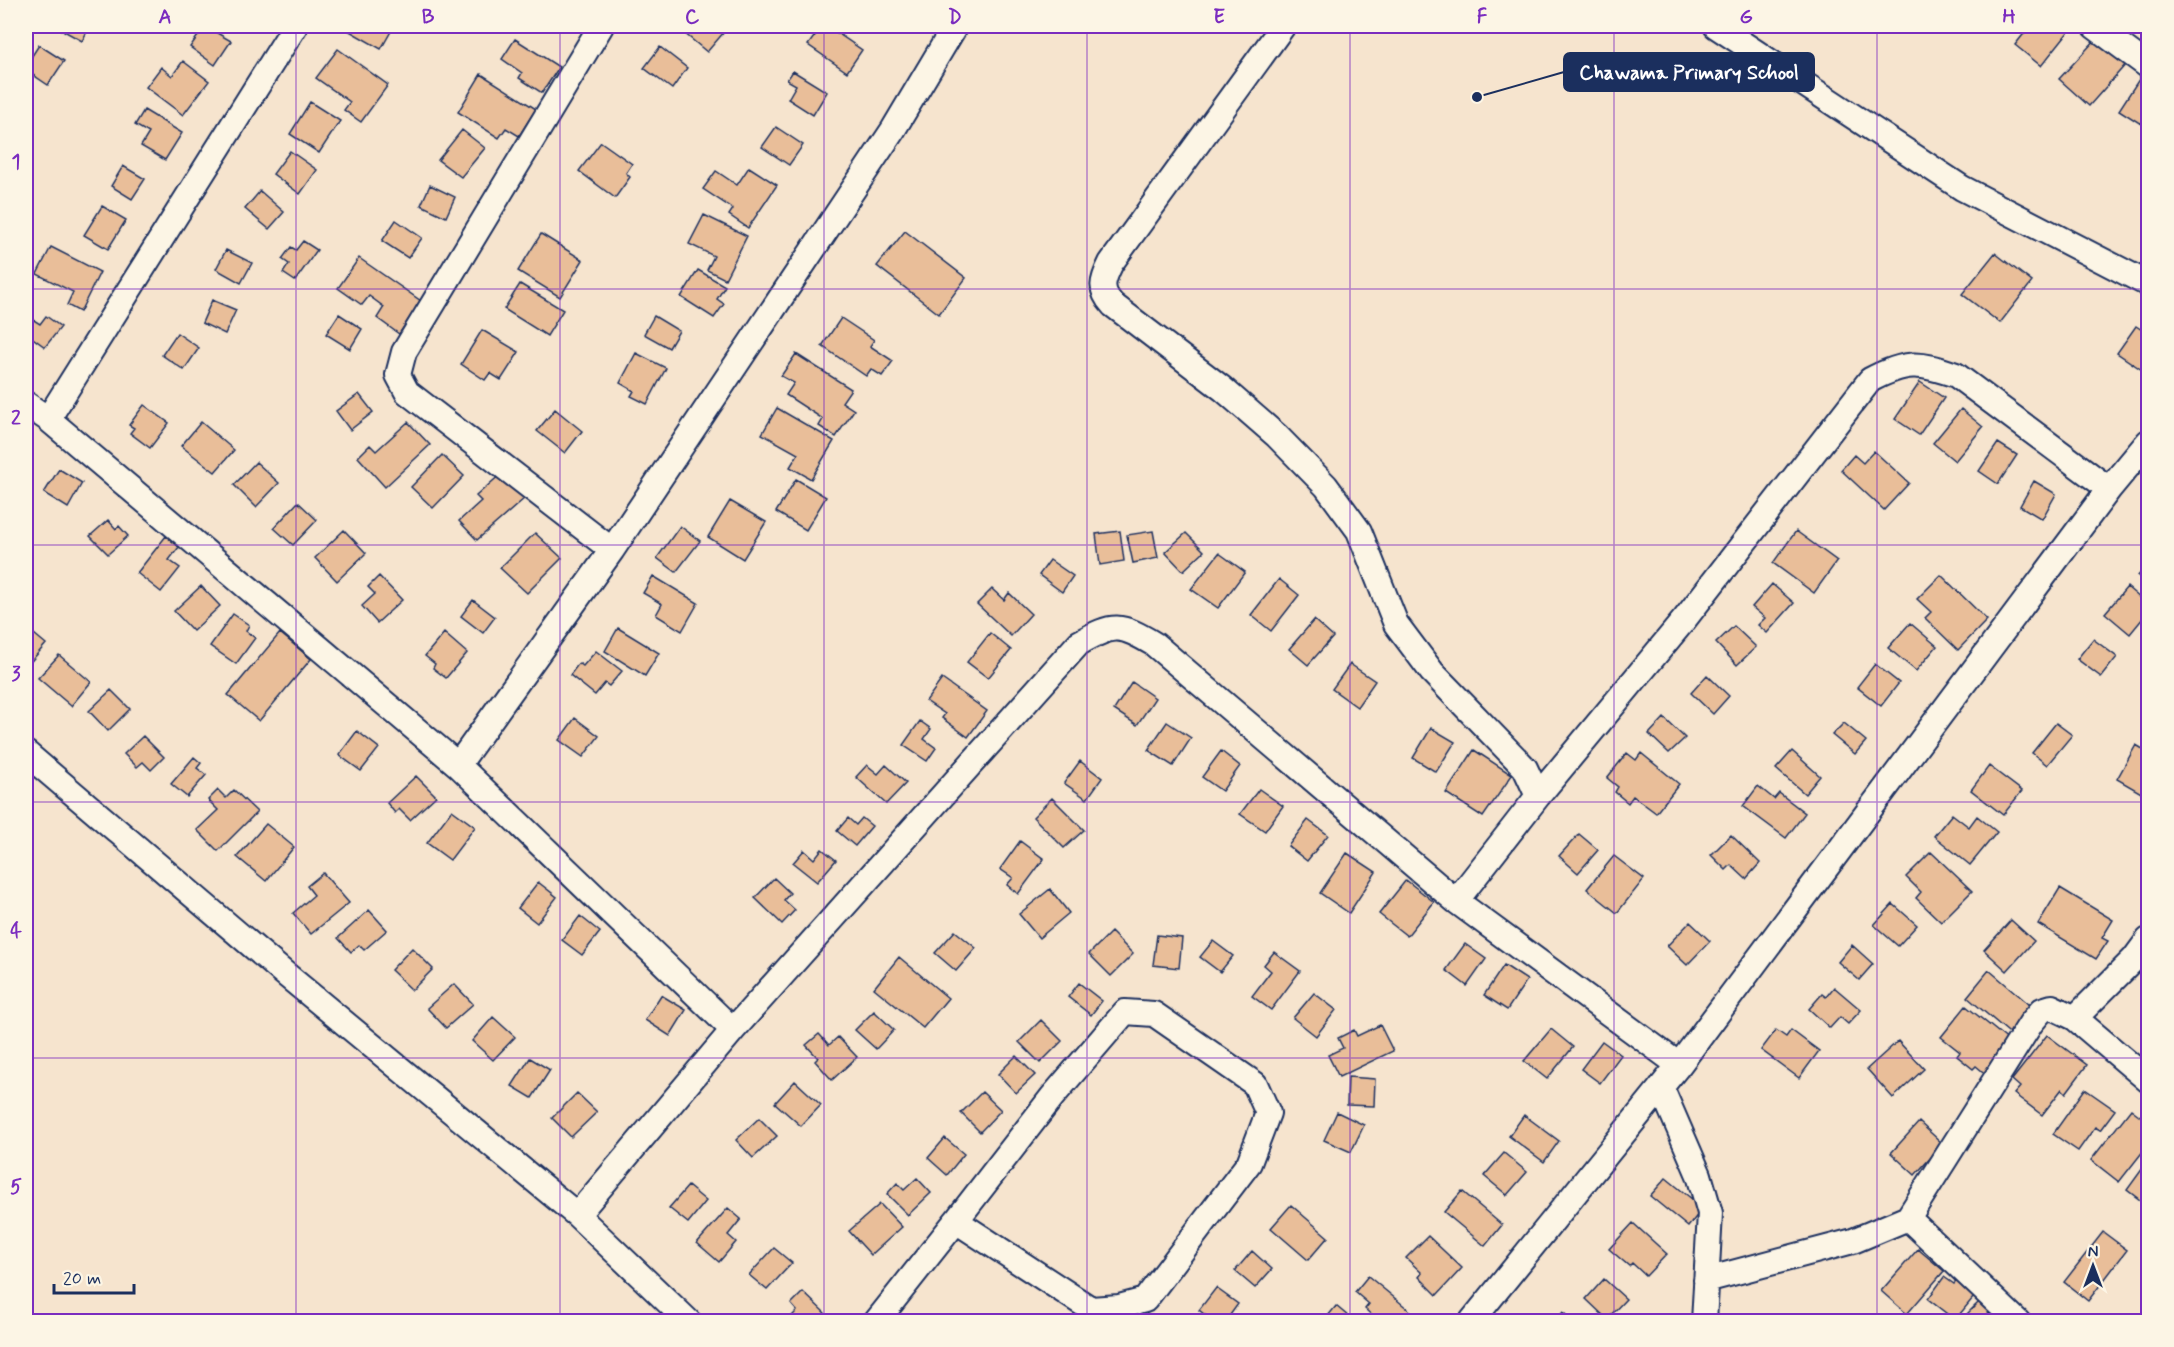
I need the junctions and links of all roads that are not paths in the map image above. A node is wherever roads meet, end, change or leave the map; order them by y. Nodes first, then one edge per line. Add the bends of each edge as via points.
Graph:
1 (295, 26) edge
2 (601, 26) edge
3 (955, 26) edge
4 (1283, 26) edge
5 (1716, 26) edge
6 (2094, 26) edge
7 (2148, 66) edge
8 (2148, 284) edge
9 (26, 404) edge
10 (48, 418) junction
11 (2148, 442) edge
12 (2109, 489) junction
13 (612, 550) junction
14 (26, 753) edge
15 (458, 765) junction
16 (1538, 796) junction
17 (1456, 901) junction
18 (2148, 940) edge
19 (2075, 1018) junction
20 (733, 1030) junction
21 (1679, 1065) junction
22 (2148, 1080) edge
23 (1660, 1087) junction
24 (577, 1215) junction
25 (1908, 1218) junction
26 (956, 1221) junction
27 (1706, 1280) junction
28 (689, 1322) edge
29 (876, 1322) edge
30 (1470, 1322) edge
31 (1704, 1322) edge
32 (2018, 1322) edge

1 - 10 street
2 - 13 street via 404,351 398,375 407,392
3 - 13 street via 893,130
4 - 16 street via 1111,263 1102,281 1103,294 1223,389 1326,486 1359,531 1396,624 1440,681 1525,768
5 - 8 street via 1962,188
6 - 7 street
9 - 10 street
10 - 15 street
11 - 12 street
12 - 16 street via 1956,375 1927,365 1895,366 1870,380 1684,620
12 - 21 street
13 - 15 street
14 - 24 street via 284,974
15 - 20 street
16 - 17 street
17 - 20 street via 1154,644 1127,628 1102,629 1079,643
17 - 21 street
18 - 19 street
19 - 22 street
19 - 25 street via 2052,1007 2042,1010 2031,1023
20 - 24 street
21 - 23 street
23 - 27 street via 1699,1175 1710,1213
23 - 30 street
24 - 28 street
25 - 27 street via 1853,1241
25 - 32 street
26 - 26 street via 1052,1097 1125,1012 1154,1014 1255,1084 1268,1113 1249,1163 1144,1300 1091,1309
26 - 29 street
27 - 31 street

